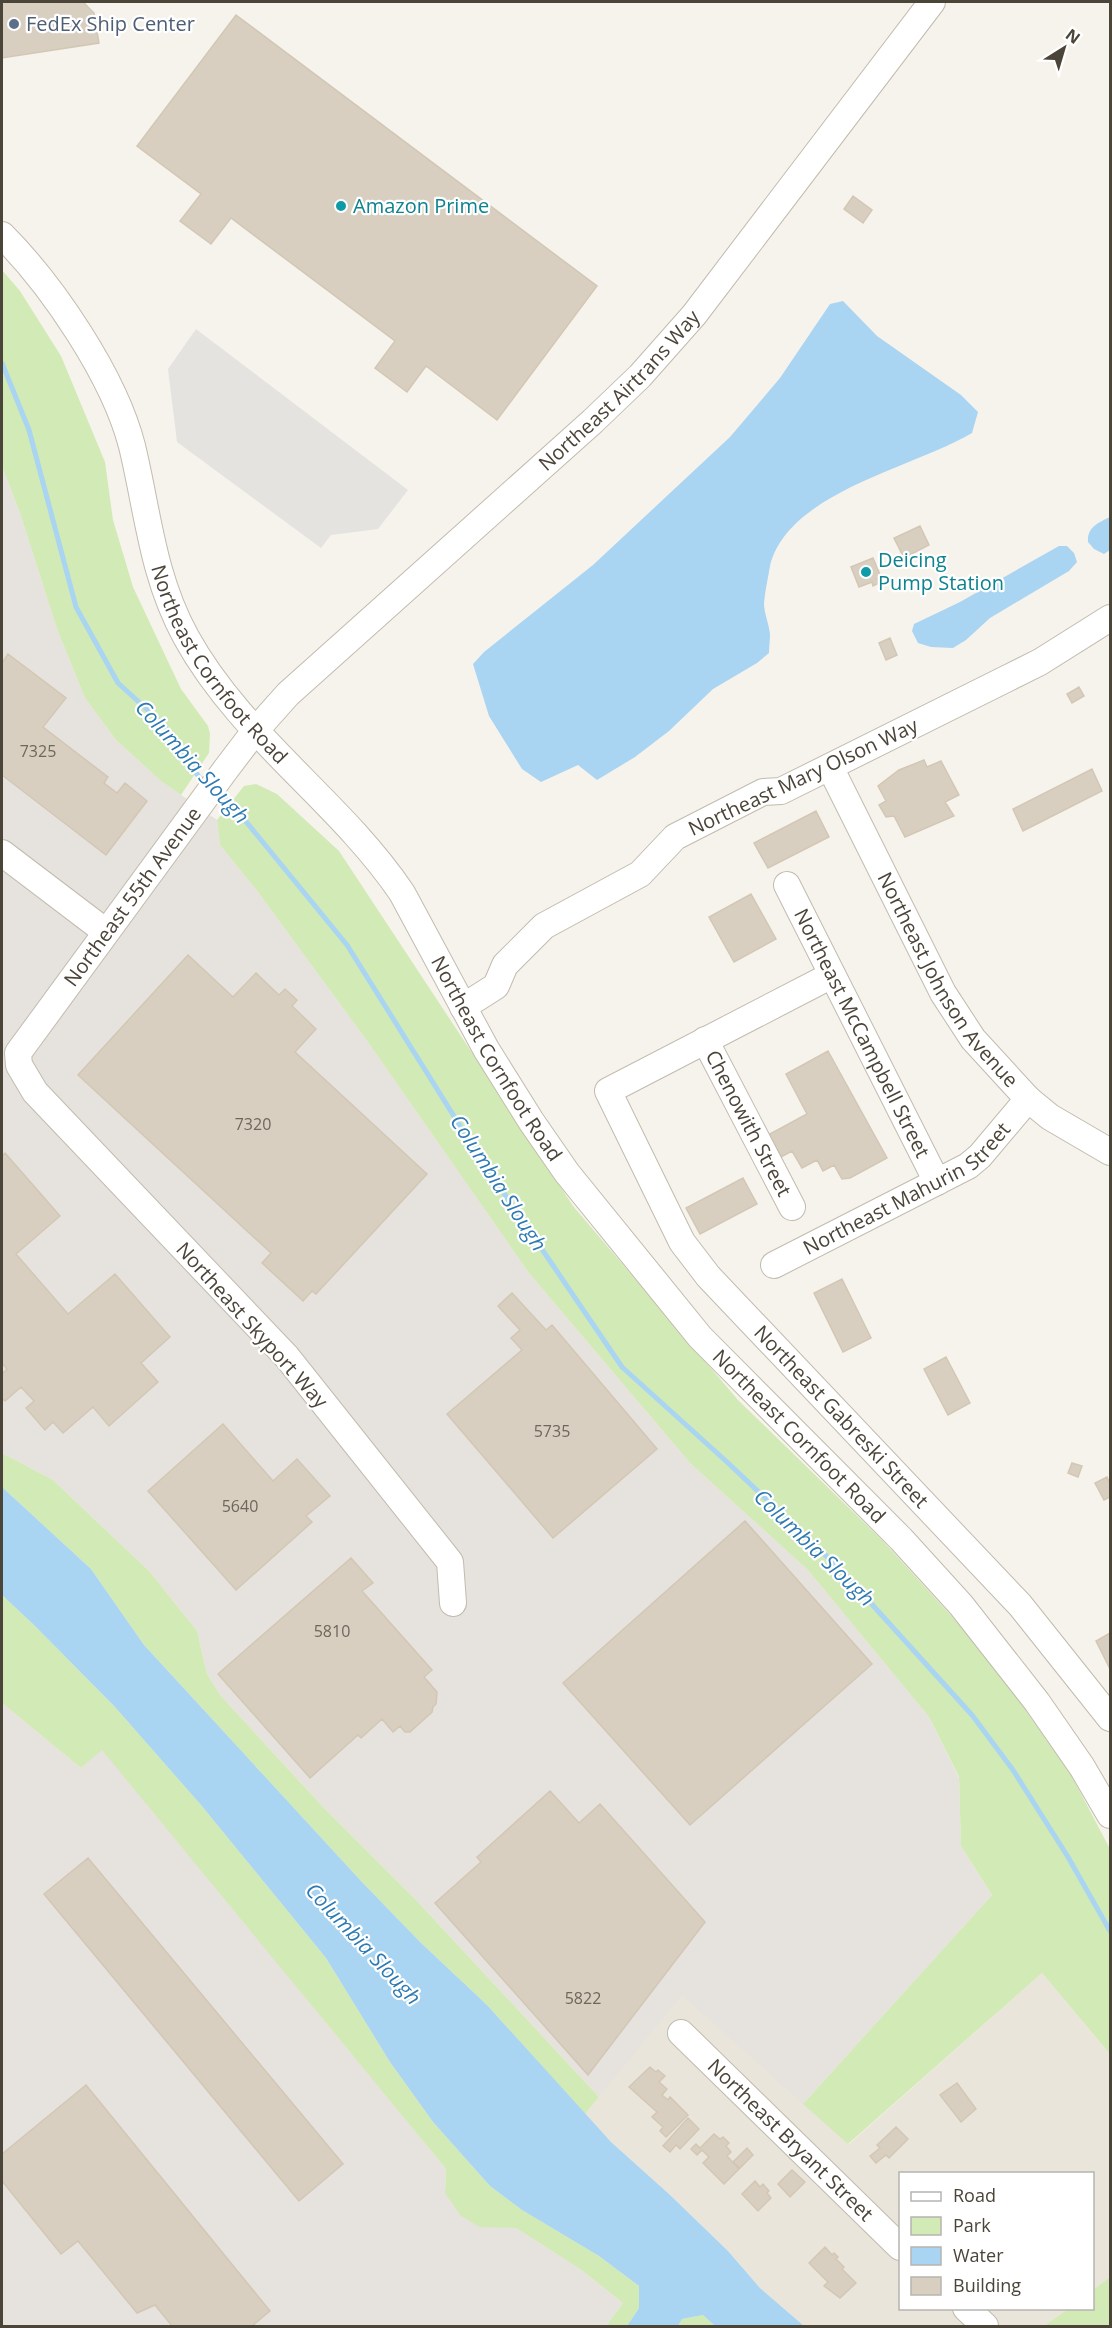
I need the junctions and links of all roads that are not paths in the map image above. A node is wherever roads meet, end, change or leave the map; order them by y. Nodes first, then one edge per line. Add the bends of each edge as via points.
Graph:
1 (932, 2) edge
2 (2, 235) edge
3 (1110, 618) edge
4 (255, 731) junction
5 (830, 767) junction
6 (2, 853) edge
7 (788, 885) dead end
8 (106, 932) junction
9 (832, 975) junction
10 (463, 1007) junction
11 (705, 1040) junction
12 (19, 1065) joint
13 (1028, 1099) junction
14 (1110, 1152) edge
15 (937, 1182) junction
16 (792, 1207) dead end
17 (774, 1265) dead end
18 (453, 1603) dead end
19 (1110, 1718) edge
20 (1110, 1815) edge
21 (681, 2033) dead end
22 (899, 2246) edge
23 (968, 2310) edge
24 (985, 2326) edge

1 - 4 street, Northeast Airtrans Way via 694,315 640,376 288,694
2 - 4 street, Northeast Cornfoot Road via 51,292 108,385 131,444 150,541 171,606 217,685
3 - 5 street, Northeast Mary Olson Way via 1040,662
4 - 8 street, Northeast 55th Avenue
4 - 10 street, Northeast Cornfoot Road via 384,867
5 - 10 street, Northeast Mary Olson Way via 781,791 763,792 675,837 640,874 544,926 505,965 496,986
5 - 13 street, Northeast Johnson Avenue via 949,1002 973,1039
6 - 8 street
7 - 9 street, Northeast McCampbell Street
8 - 12 street, Northeast 55th Avenue via 22,1045
9 - 11 street
9 - 15 street, Northeast McCampbell Street
10 - 20 street, Northeast Cornfoot Road via 531,1121 595,1210 715,1353 901,1539 961,1605 1037,1702
11 - 16 street, Chenowith Street
11 - 19 street, Northeast Gabreski Street via 608,1091 682,1242 708,1276 1012,1597
12 - 18 street, Northeast Skyport Way via 35,1092 293,1365 450,1562
13 - 14 street, Northeast Johnson Avenue via 1050,1117
13 - 15 street, Northeast Mahurin Street via 980,1156
15 - 17 street, Northeast Mahurin Street
21 - 22 street, Northeast Bryant Street
23 - 24 street

